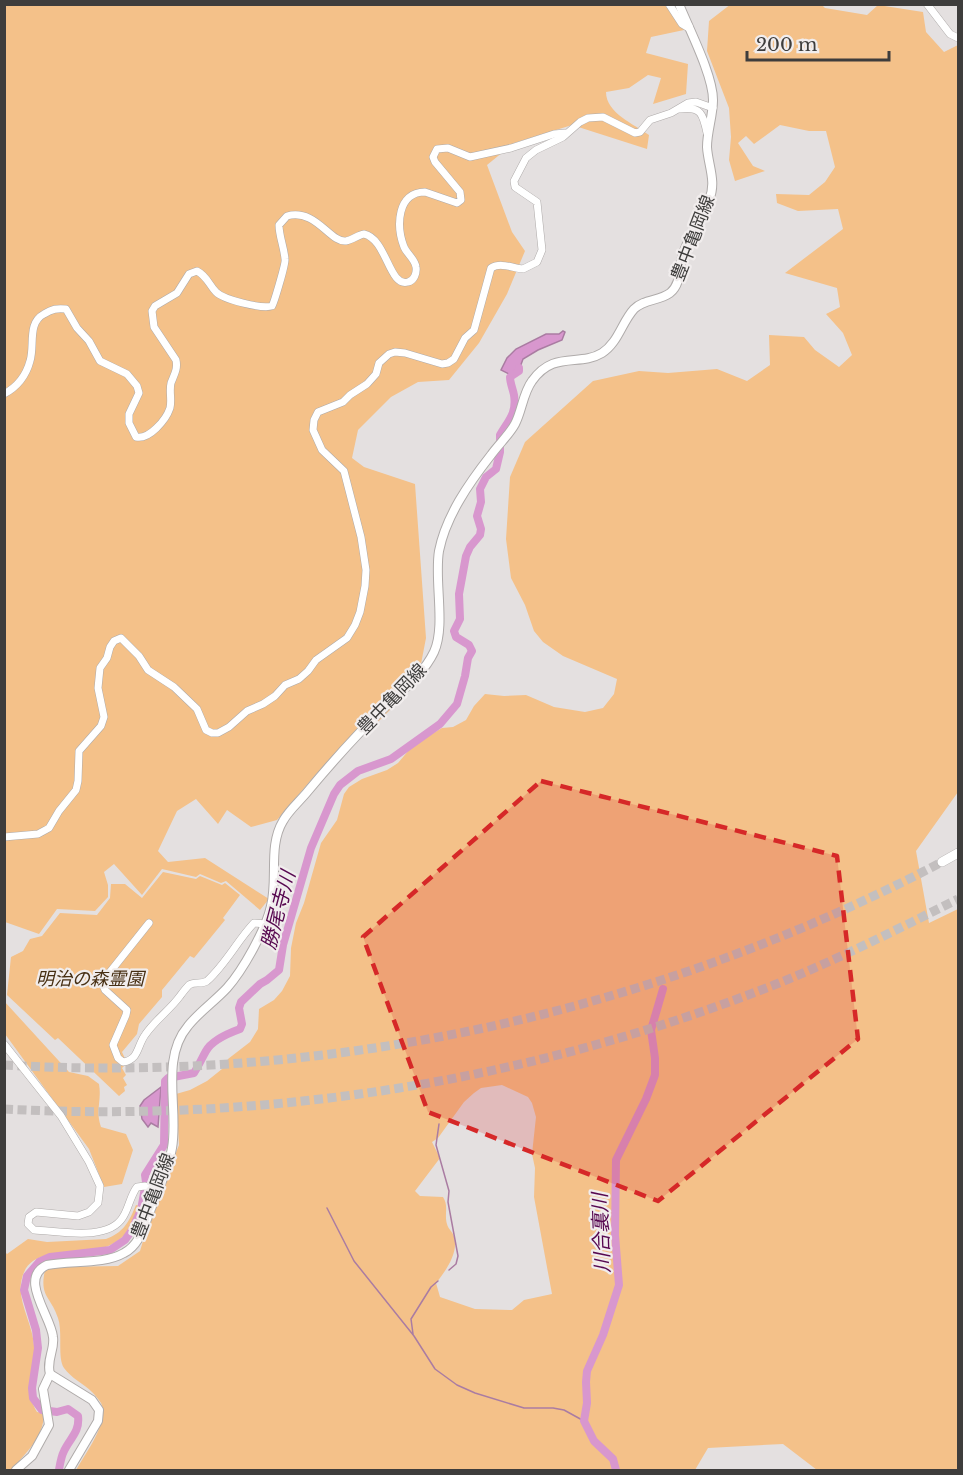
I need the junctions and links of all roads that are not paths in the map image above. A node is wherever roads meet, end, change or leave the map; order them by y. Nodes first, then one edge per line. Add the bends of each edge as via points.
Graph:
1 (669, 4) edge
2 (679, 4) edge
3 (927, 4) edge
4 (689, 26) junction
5 (958, 38) edge
6 (712, 108) junction
7 (676, 110) junction
8 (571, 132) junction
9 (708, 135) junction
10 (4, 394) edge
11 (4, 837) edge
12 (958, 853) edge
13 (942, 862) tunnel mouth
14 (149, 923) dead end
15 (266, 924) junction
16 (4, 1044) edge
17 (154, 1190) junction
18 (50, 1374) junction
19 (16, 1470) edge
20 (69, 1470) edge

1 - 4 street via 682,24
2 - 4 main road, 豊中亀岡線
3 - 5 street via 950,34
4 - 6 main road, 豊中亀岡線 via 712,92
6 - 7 street via 696,102
6 - 9 main road, 豊中亀岡線
7 - 8 street via 650,120 640,132 634,133 603,117 588,118
7 - 9 street via 699,111
8 - 10 street via 470,157 448,148 437,149 435,162 460,192 461,200 457,203 420,192 403,205 400,212 404,249 416,268 408,282 396,279 374,238 364,234 340,240 298,214 286,216 279,225 285,264 272,306 225,298 204,275 197,271 189,274 177,293 152,312 154,327 177,360 177,366 171,383 170,409 147,437 136,437 129,423 139,393 137,386 127,374 100,361 66,309 52,309 37,318 29,365 20,383
8 - 11 street via 526,158 514,181 515,187 537,202 542,250 537,262 523,270 503,265 491,268 474,330 454,359 442,364 405,353 389,354 367,384 343,402 318,412 314,420 313,430 322,450 344,471 363,548 365,586 356,625 347,638 315,660 299,678 218,733 206,730 197,709 148,670 131,647 120,638 114,641 99,675 104,717 79,751 76,790 49,828 38,834
9 - 15 main road, 豊中亀岡線 via 712,192 682,256 676,285 670,293 633,309 613,343 599,355 554,363 531,383 514,425 474,477 445,531 438,564 437,646 422,670 359,732 283,821 275,847 273,897
12 - 13 highway
14 - 15 street via 102,982 105,990 127,1010 113,1045 123,1062 131,1061 147,1032 188,986 207,981 254,923
15 - 17 main road, 豊中亀岡線 via 235,977 188,1026 175,1048 172,1147
16 - 17 street via 61,1116 99,1186 98,1203 89,1212 78,1216 36,1212 29,1217 28,1224 34,1230 96,1234 122,1219 140,1186
17 - 18 main road, 豊中亀岡線 via 141,1234 128,1251 115,1257 47,1264 37,1274 37,1295 53,1335
18 - 19 main road via 43,1389 49,1425 32,1456
18 - 20 main road via 92,1400 99,1410 98,1421

